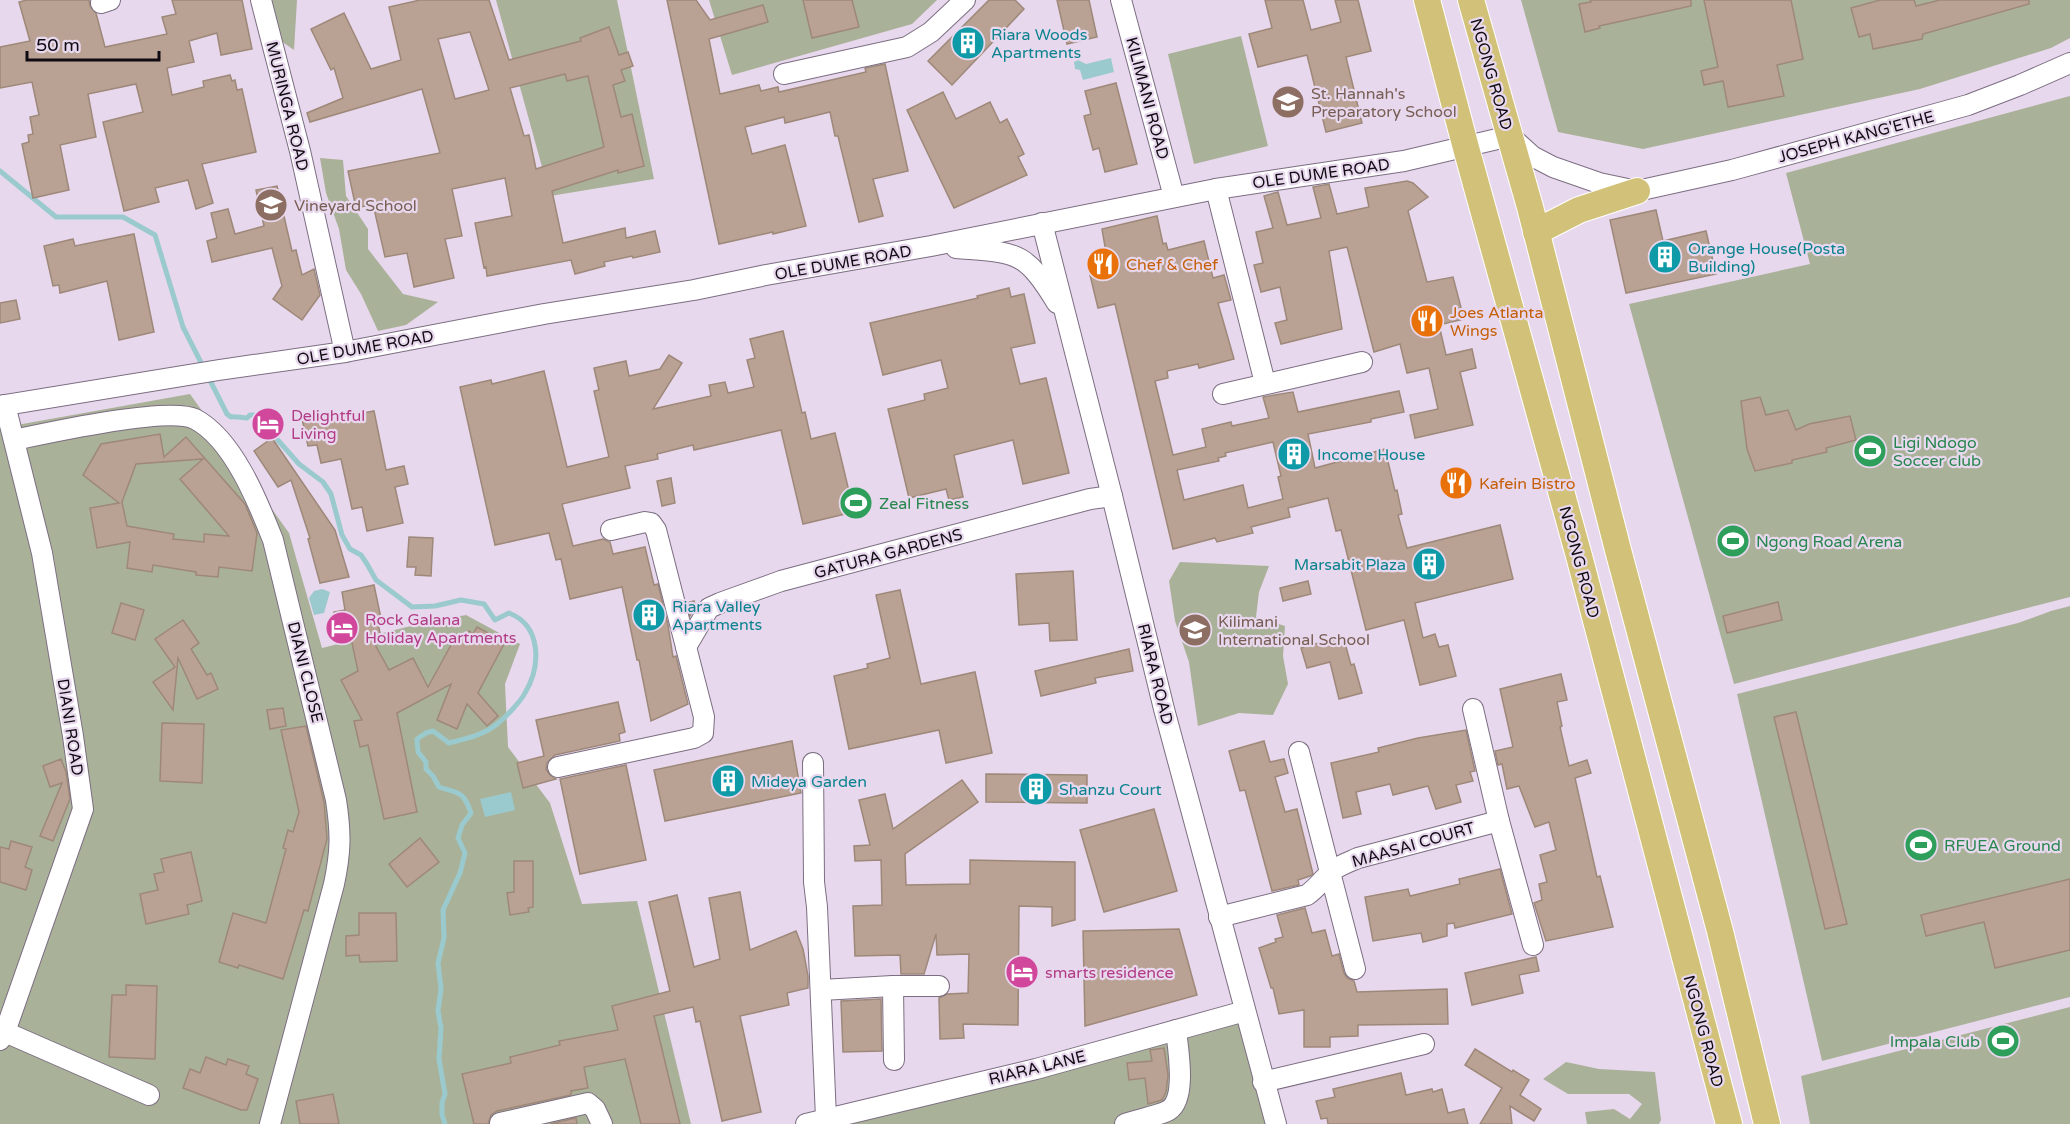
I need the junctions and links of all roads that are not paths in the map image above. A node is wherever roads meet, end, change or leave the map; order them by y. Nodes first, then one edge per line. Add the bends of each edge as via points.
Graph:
1 (261, 0) edge
2 (964, 0) edge
3 (1121, 0) edge
4 (1428, 0) edge
5 (1471, 0) edge
6 (2070, 63) edge
7 (784, 74) dead end
8 (1510, 136) junction
9 (1466, 148) junction
10 (1216, 189) junction
11 (1637, 191) junction
12 (1174, 196) junction
13 (1042, 223) junction
14 (1536, 232) junction
15 (931, 246) junction
16 (1066, 318) junction
17 (345, 352) junction
18 (1362, 362) dead end
19 (1265, 383) junction
20 (1223, 394) dead end
21 (3, 406) edge
22 (14, 440) junction
23 (1113, 496) junction
24 (611, 530) dead end
25 (686, 647) junction
26 (1473, 709) dead end
27 (1299, 752) dead end
28 (813, 763) dead end
29 (558, 767) dead end
30 (1499, 821) junction
31 (1330, 873) junction
32 (1219, 917) junction
33 (1533, 945) dead end
34 (1355, 969) dead end
35 (893, 986) junction
36 (939, 986) dead end
37 (821, 990) junction
38 (1245, 1011) junction
39 (1176, 1030) junction
40 (3, 1036) edge
41 (1424, 1044) dead end
42 (894, 1060) dead end
43 (1263, 1082) junction
44 (149, 1095) dead end
45 (826, 1118) junction
46 (270, 1124) edge
47 (501, 1124) edge
48 (602, 1124) edge
49 (806, 1124) edge
50 (1125, 1124) edge
51 (1276, 1124) edge
52 (1729, 1124) edge
53 (1767, 1124) edge

1 - 17 street, MURINGA ROAD
2 - 7 street via 931,33 907,47
3 - 12 street, KILIMANI ROAD
4 - 9 main road, NGONG ROAD
5 - 8 main road, NGONG ROAD
6 - 11 street, JOSEPH KANG'ETHE via 1968,105 1732,170
8 - 9 street, OLE DUME ROAD
8 - 11 street via 1532,156 1553,167
8 - 14 main road, NGONG ROAD
9 - 10 street, OLE DUME ROAD
9 - 52 main road, NGONG ROAD
10 - 12 street, OLE DUME ROAD
10 - 19 street
11 - 14 main road via 1579,210
12 - 13 street, OLE DUME ROAD
13 - 15 street, OLE DUME ROAD
13 - 16 street, RIARA ROAD
14 - 53 main road, NGONG ROAD
15 - 16 street via 1011,254 1026,262 1042,278
15 - 17 street, OLE DUME ROAD
16 - 23 street, RIARA ROAD
17 - 21 street, OLE DUME ROAD
18 - 19 street
19 - 20 street
21 - 22 street, DIANI ROAD
22 - 40 street, DIANI ROAD via 42,553 83,809
22 - 46 street, DIANI CLOSE via 95,424 165,416 193,418 213,433 237,463 273,540 341,833 334,885
23 - 25 street, GATURA GARDENS via 781,581 709,608
23 - 32 street, RIARA ROAD
24 - 25 street via 645,522 656,530
25 - 29 street via 704,717 703,733
26 - 30 street
27 - 31 street, MAASAI COURT
28 - 37 street via 814,882
30 - 31 street, MAASAI COURT via 1358,858
30 - 33 street
31 - 32 street, MAASAI COURT via 1307,895
31 - 34 street, MAASAI COURT
32 - 38 street, RIARA ROAD
35 - 36 street
35 - 37 street
35 - 42 street
37 - 45 street
38 - 39 street, RIARA LANE
38 - 43 street, RIARA ROAD
39 - 45 street, RIARA LANE via 1036,1069
39 - 50 street via 1180,1090 1177,1102 1169,1111
40 - 44 street
41 - 43 street
43 - 51 street, RIARA ROAD
45 - 49 street, RIARA LANE
47 - 48 street via 588,1103 596,1109

